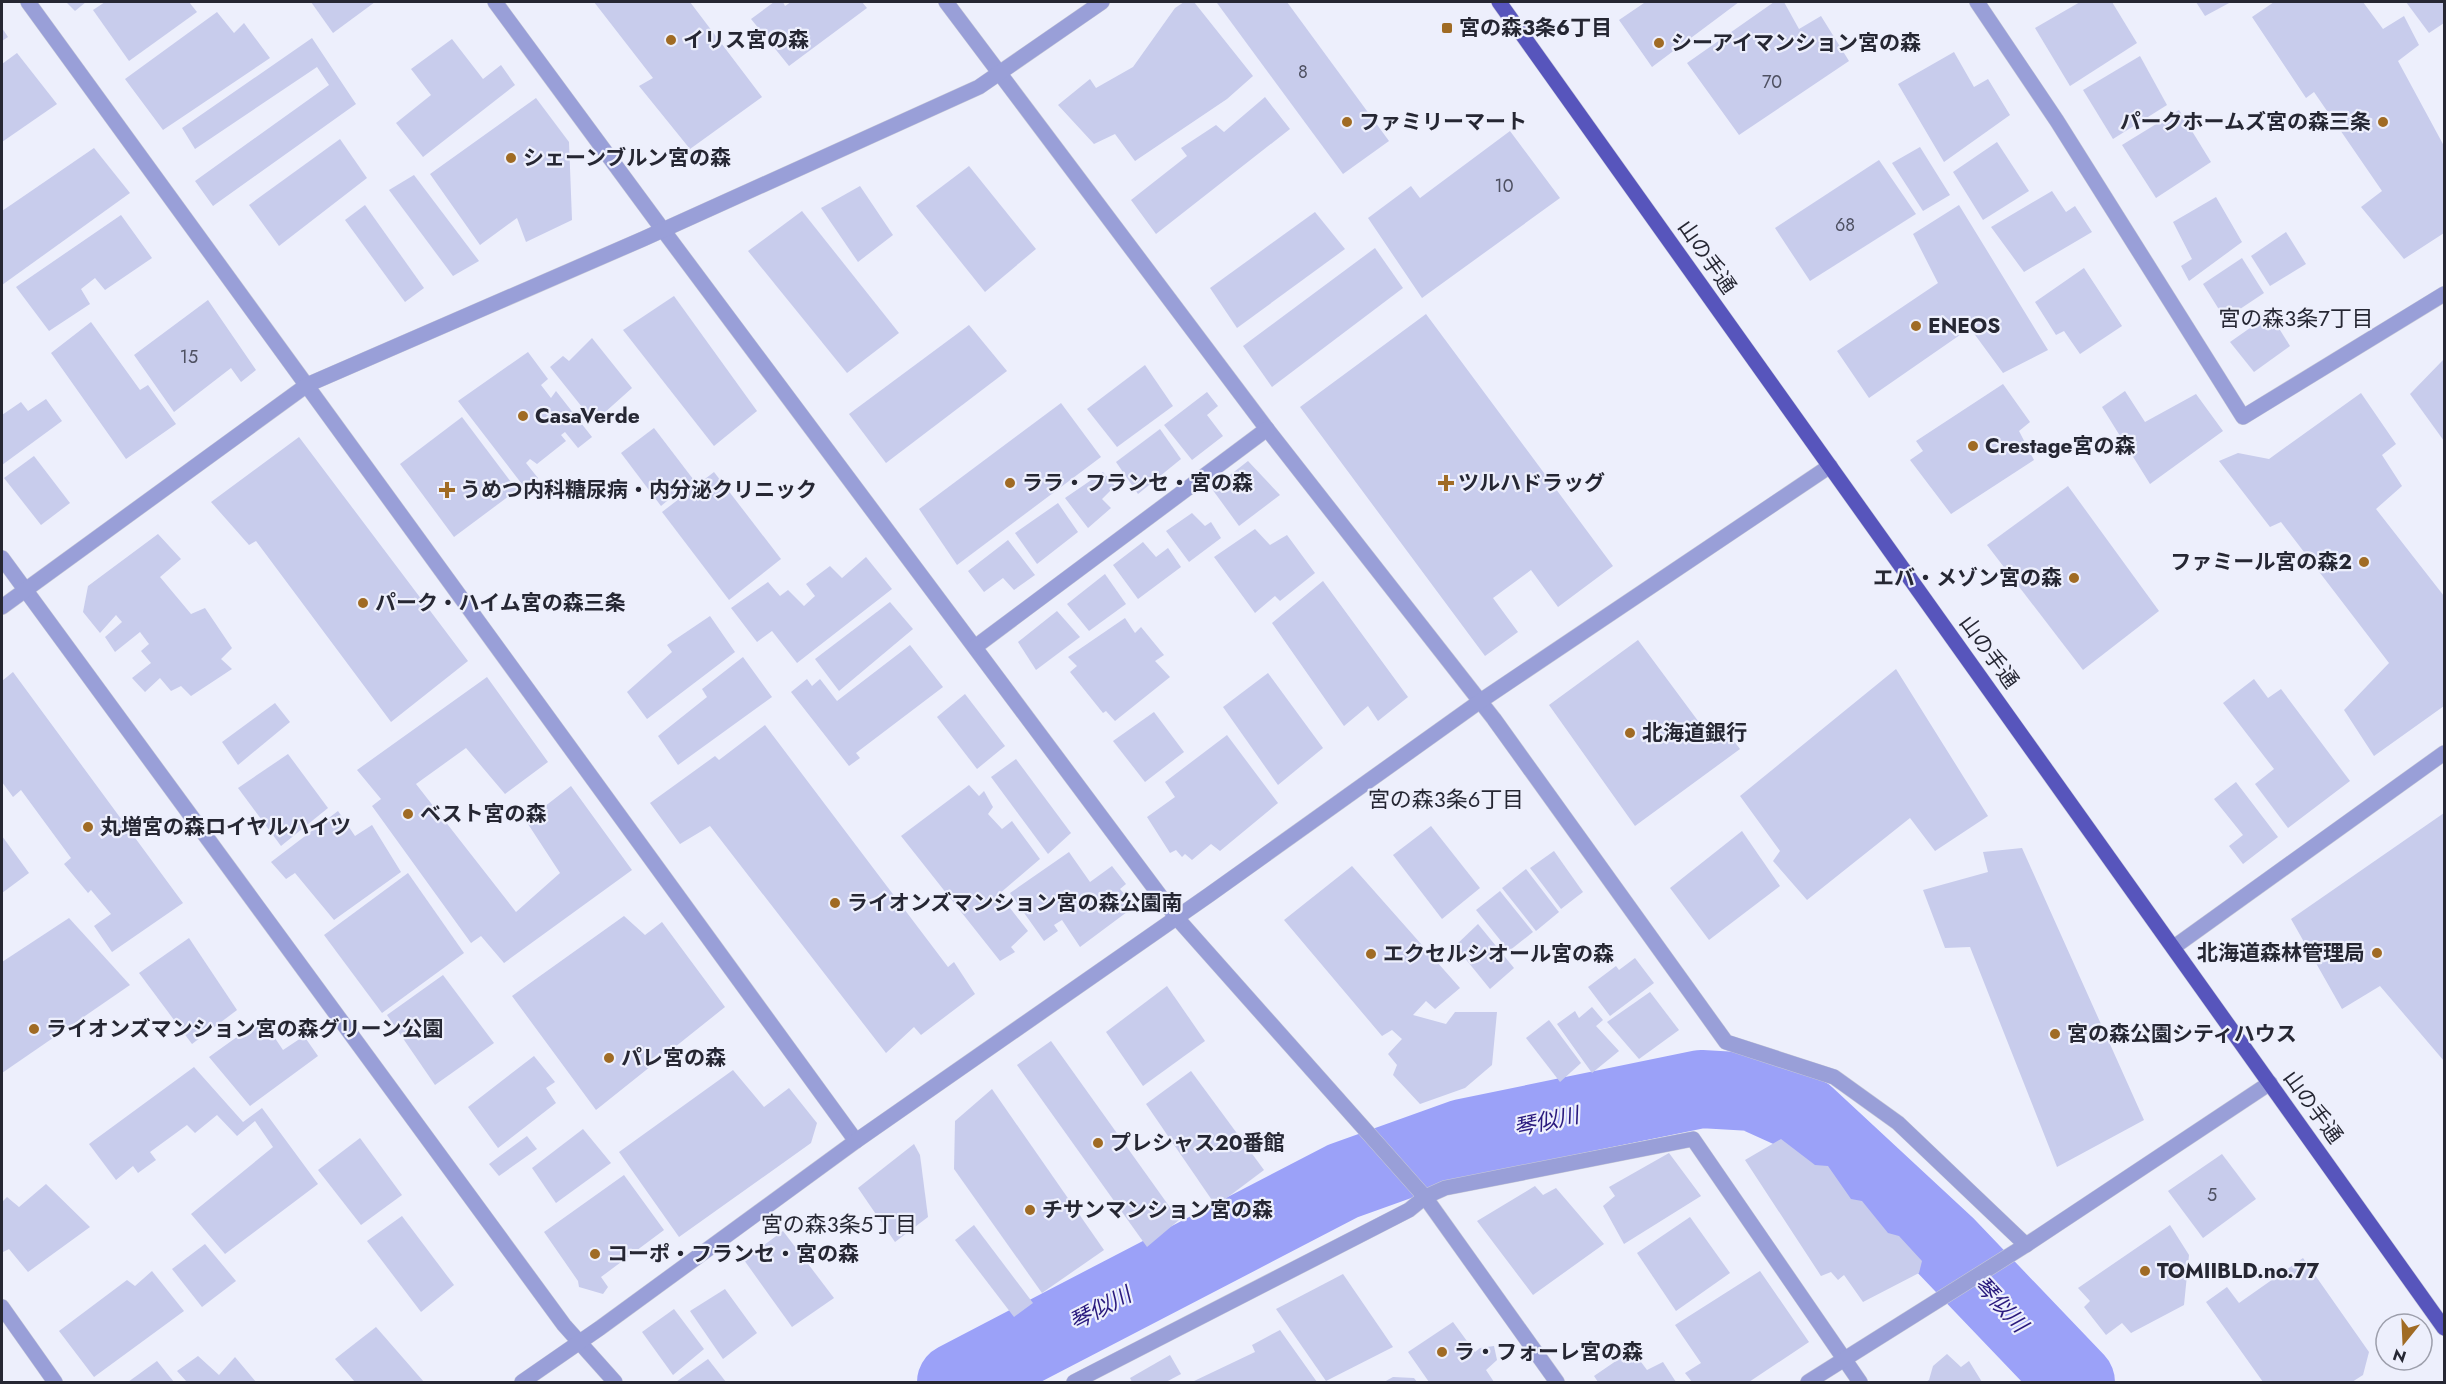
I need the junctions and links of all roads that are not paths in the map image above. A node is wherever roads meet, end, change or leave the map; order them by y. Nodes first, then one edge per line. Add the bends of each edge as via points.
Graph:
1 (28, 2) edge
2 (495, 2) edge
3 (946, 2) edge
4 (1102, 2) edge
5 (1499, 2) edge
6 (1977, 2) edge
7 (1000, 74) junction
8 (663, 230) junction
9 (2445, 294) edge
10 (306, 385) junction
11 (1267, 429) junction
12 (1830, 466) junction
13 (2, 558) edge
14 (25, 590) junction
15 (2, 607) edge
16 (975, 647) junction
17 (1479, 702) junction
18 (2445, 753) edge
19 (1176, 917) junction
20 (2174, 947) junction
21 (2270, 1083) junction
22 (856, 1141) junction
23 (1425, 1197) junction
24 (2026, 1245) junction
25 (2, 1307) edge
26 (2445, 1328) edge
27 (579, 1342) junction
28 (1845, 1359) junction
29 (1097, 1378) edge
30 (55, 1383) edge
31 (522, 1383) edge
32 (615, 1383) edge
33 (1074, 1383) edge
34 (1557, 1383) edge
35 (1808, 1383) edge
36 (1860, 1383) edge

1 - 10 street
2 - 8 street
3 - 7 street
4 - 7 street
5 - 12 main road, 山の手通
6 - 9 street via 2058,121 2243,417
7 - 8 street
7 - 11 street
8 - 10 street
8 - 16 street
10 - 14 street
10 - 22 street
11 - 16 street
11 - 17 street
12 - 17 street
12 - 20 main road, 山の手通
13 - 14 street
14 - 15 street
14 - 27 street
16 - 19 street
17 - 19 street
17 - 24 street via 1726,1042 1834,1077 1898,1123
18 - 20 street
19 - 22 street
19 - 23 street
20 - 21 main road, 山の手通
21 - 24 street
21 - 26 main road, 山の手通
22 - 27 street
23 - 28 street via 1445,1188 1693,1139
23 - 29 street via 1409,1210
23 - 34 street
24 - 28 street
25 - 30 street
27 - 31 street
27 - 32 street
28 - 35 street
28 - 36 street
29 - 33 street

